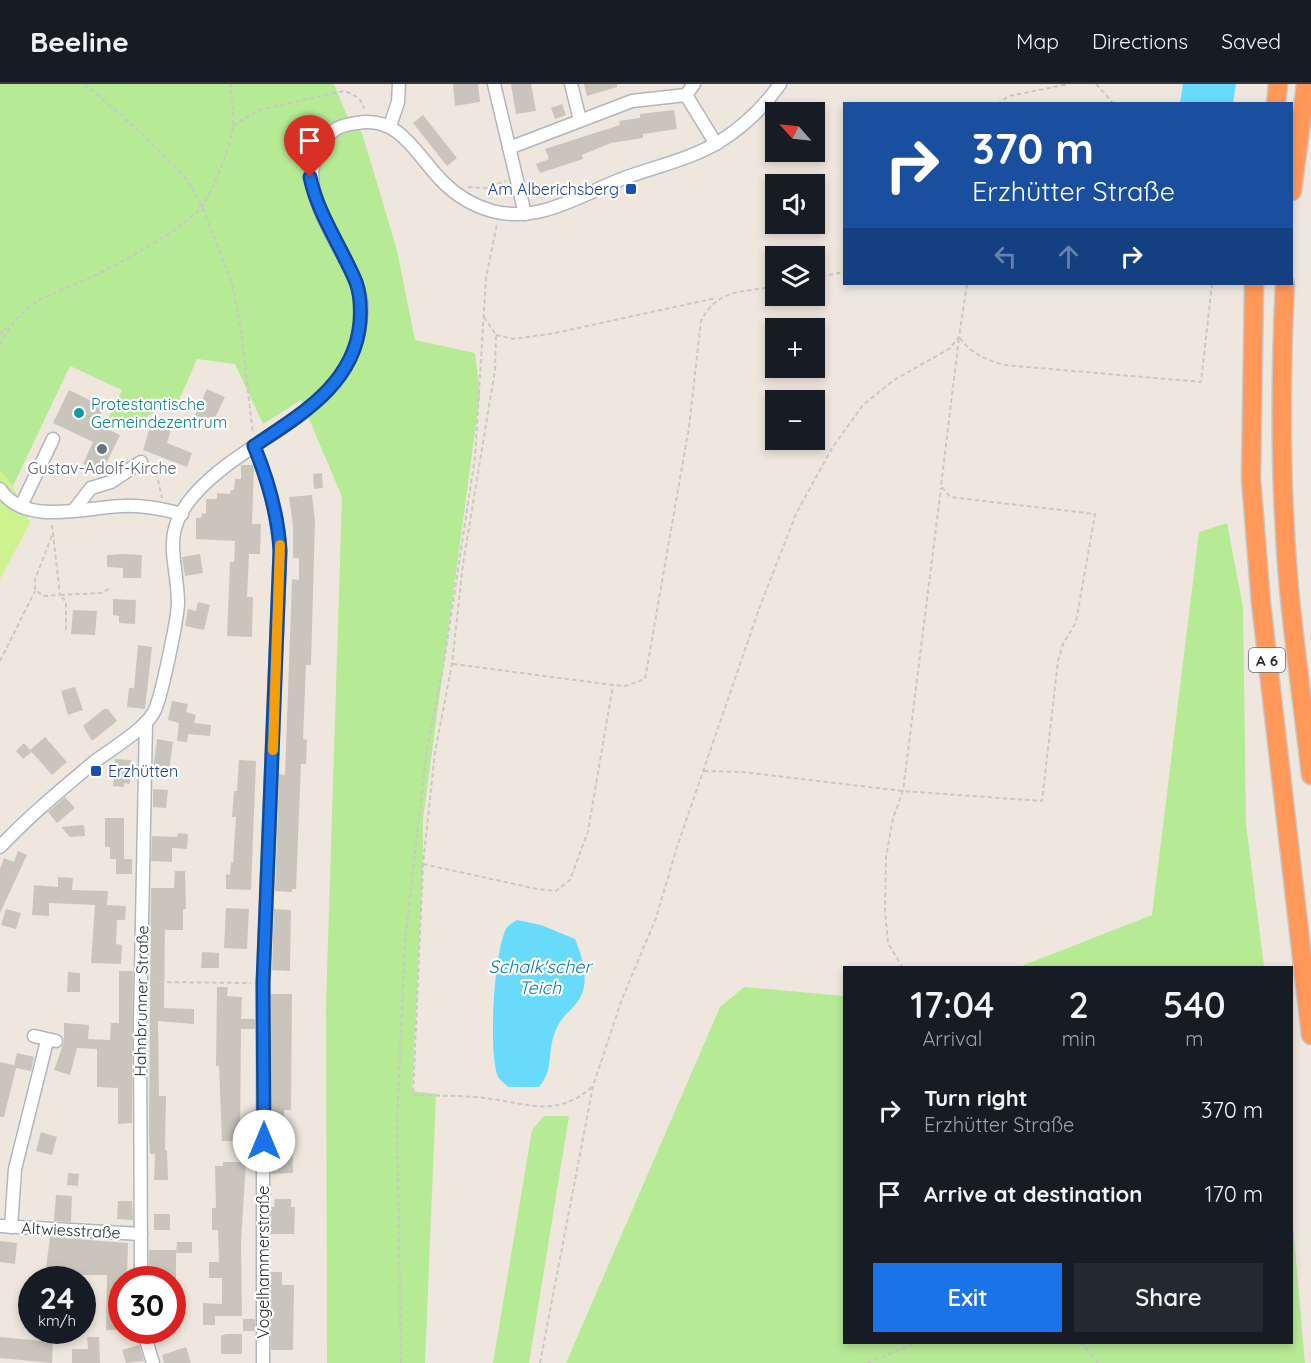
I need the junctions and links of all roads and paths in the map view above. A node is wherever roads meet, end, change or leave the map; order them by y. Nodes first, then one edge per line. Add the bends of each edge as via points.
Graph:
1 (86, 84) edge
2 (231, 84) edge
3 (399, 84) edge
4 (494, 84) edge
5 (571, 84) edge
6 (660, 84) edge
7 (694, 84) edge
8 (780, 84) edge
9 (1069, 84) edge
10 (1096, 84) edge
11 (1278, 84) edge
12 (1306, 84) edge
13 (686, 95) junction
14 (664, 97) junction
15 (1000, 102) edge
16 (1112, 102) edge
17 (1275, 102) edge
18 (580, 120) junction
19 (366, 121) junction
20 (233, 126) junction
21 (390, 126) junction
22 (716, 144) junction
23 (509, 148) junction
24 (517, 176) junction
25 (444, 183) junction
26 (1293, 183) edge
27 (202, 207) junction
28 (499, 213) junction
29 (525, 214) junction
30 (843, 272) edge
31 (825, 276) edge
32 (967, 285) edge
33 (1212, 285) edge
34 (1254, 285) edge
35 (1285, 285) edge
36 (765, 288) edge
37 (719, 297) junction
38 (483, 315) junction
39 (9, 326) junction
40 (0, 334) edge
41 (496, 335) junction
42 (959, 337) junction
43 (0, 345) edge
44 (53, 439) dead end
45 (254, 446) junction
46 (141, 462) joint
47 (941, 486) junction
48 (0, 489) edge
49 (160, 489) dead end
50 (21, 506) junction
51 (74, 510) junction
52 (182, 514) junction
53 (111, 588) dead end
54 (35, 590) junction
55 (60, 595) junction
56 (66, 630) dead end
57 (0, 661) edge
58 (452, 664) junction
59 (613, 686) junction
60 (146, 722) junction
61 (704, 771) junction
62 (1311, 775) edge
63 (903, 791) junction
64 (0, 847) edge
65 (423, 864) junction
66 (902, 966) edge
67 (156, 982) dead end
68 (263, 983) junction
69 (1311, 1035) edge
70 (34, 1036) dead end
71 (593, 1086) junction
72 (5, 1226) edge
73 (141, 1234) junction
74 (141, 1266) edge
75 (148, 1344) edge
76 (915, 1344) edge
77 (1084, 1344) edge
78 (153, 1363) edge
79 (263, 1363) edge
80 (401, 1363) edge
81 (540, 1363) edge
82 (867, 1363) edge
83 (1098, 1363) edge

1 - 27 path via 189,182
2 - 20 path
3 - 21 street
4 - 23 street
5 - 18 street
6 - 14 street
7 - 13 street
8 - 22 street via 749,119
9 - 15 path via 1009,96
10 - 16 path
11 - 17 highway
12 - 26 highway
13 - 14 street
13 - 22 street
14 - 18 street via 632,101
18 - 23 street
19 - 20 path via 363,104 344,90 259,110
19 - 21 street
19 - 45 street via 335,129 315,157 310,177 315,198 356,283 362,304 354,351 323,396
20 - 27 path
21 - 25 street via 406,138
22 - 29 street via 568,203
23 - 24 street
24 - 25 path via 486,188
24 - 29 street
25 - 28 street via 471,202
27 - 39 path via 175,229 134,253 26,308
27 - 45 path via 232,283
28 - 29 street
28 - 38 path
30 - 31 path
32 - 42 path
33 - 42 path via 1201,382 1004,365 982,359 968,350
34 - 69 highway, A 6 via 1251,479 1261,603
35 - 62 highway, A 6 via 1280,374 1282,473 1289,589
36 - 37 path
37 - 41 path via 555,333 514,339
37 - 59 path via 708,307 699,331 689,427 645,679
38 - 41 path
38 - 80 path via 475,457 427,749 405,940 397,1123
39 - 40 path
39 - 43 path
41 - 58 path via 495,370 463,564
42 - 47 path
42 - 61 path via 949,349 894,380 863,405 832,448 796,514
44 - 50 street
45 - 52 street via 217,471
45 - 68 street, Vogelhammerstraße via 279,524 280,551
46 - 49 path via 157,476
46 - 51 street via 111,482 90,488
47 - 63 path
47 - 63 path via 950,497 1095,514 1076,622 1063,644 1059,661 1042,801
48 - 50 street
50 - 51 street via 51,512
51 - 52 street via 125,506
52 - 60 street via 172,545 178,602 175,624 154,712
53 - 55 path via 101,593
54 - 55 path via 44,596
54 - 55 path via 35,579 53,533
54 - 57 path
55 - 56 path via 66,602
58 - 59 path
58 - 65 path via 435,752
59 - 65 path via 588,831 570,880 556,891 537,889
60 - 64 street via 34,813
60 - 73 street, Hahnbrunner Straße via 140,1021
61 - 63 path
61 - 71 path via 676,847 656,918 622,999
63 - 66 path via 886,857 885,911 888,943
65 - 71 path via 413,1095 492,1099 537,1107 579,1099
67 - 68 path
68 - 79 street, Vogelhammerstraße
70 - 72 street via 52,1041 15,1169
71 - 81 path
72 - 73 street, Altwiesstraße
73 - 74 street, Hahnbrunner Straße
75 - 78 street
76 - 82 path
77 - 83 path

